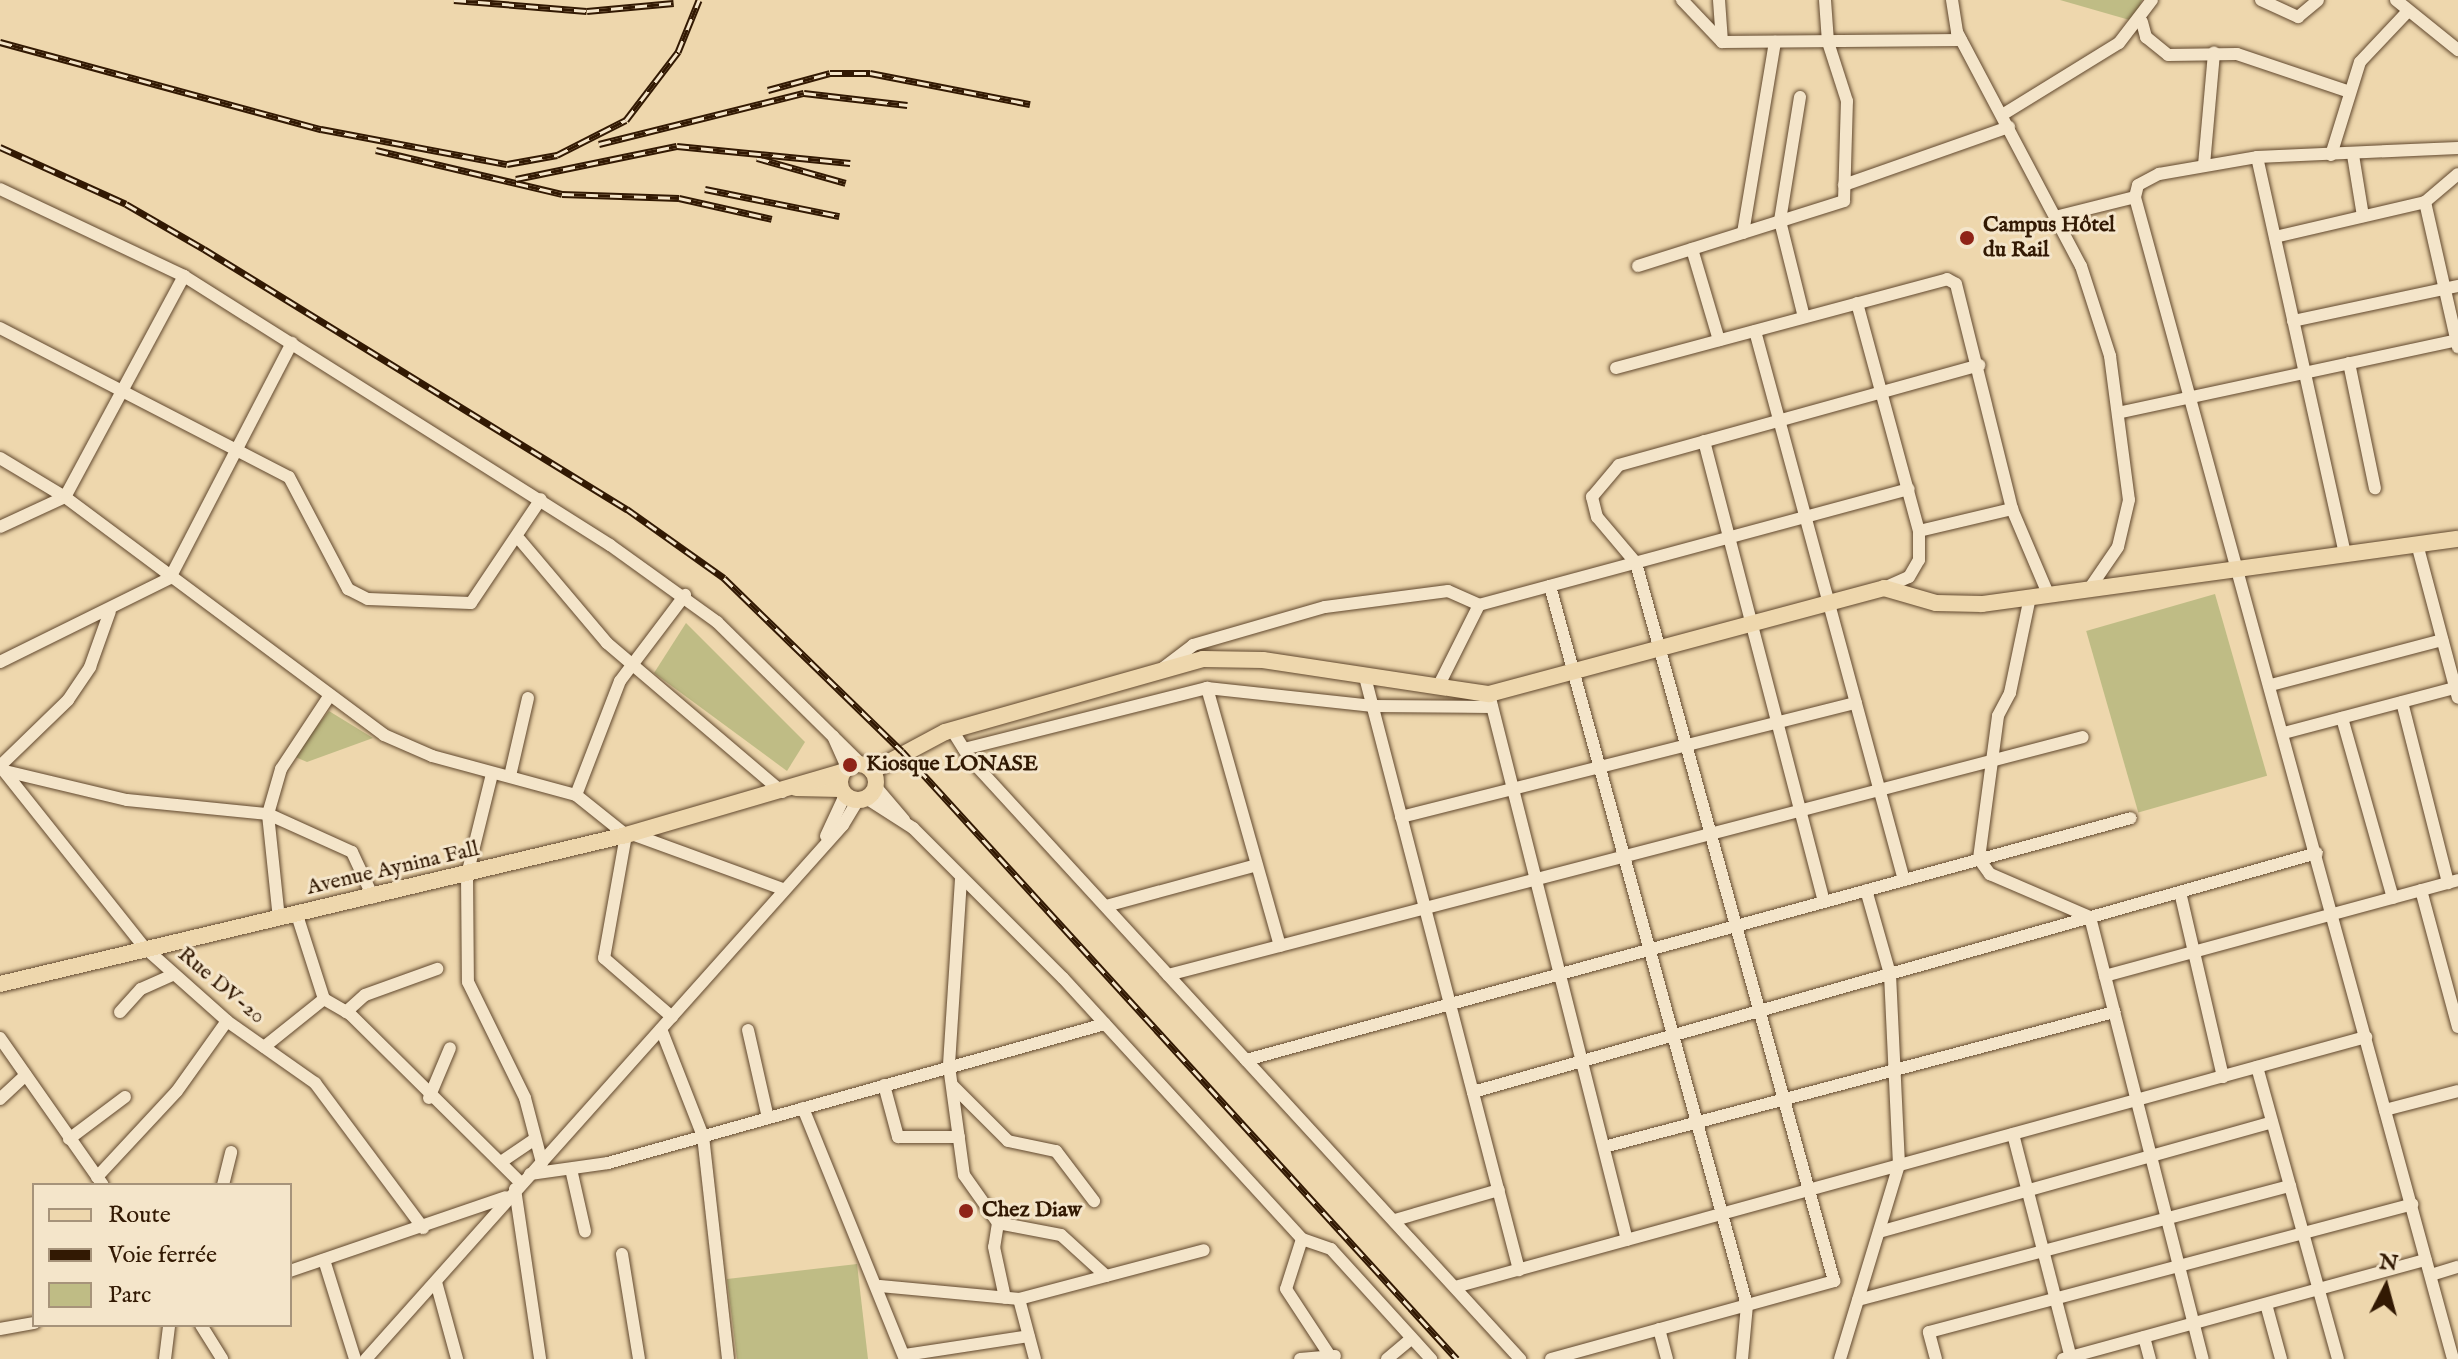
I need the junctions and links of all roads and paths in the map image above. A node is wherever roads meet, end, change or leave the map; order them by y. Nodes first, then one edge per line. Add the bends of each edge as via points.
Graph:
1 (1682, 0) edge
2 (1719, 0) edge
3 (1825, 0) edge
4 (1952, 0) edge
5 (2152, 0) edge
6 (2261, 0) edge
7 (2318, 0) edge
8 (2396, 0) edge
9 (2408, 11) junction
10 (2142, 22) junction
11 (1961, 40) junction
12 (1722, 42) junction
13 (1775, 42) junction
14 (1828, 42) junction
15 (2458, 50) edge
16 (2214, 52) junction
17 (2350, 92) junction
18 (1800, 97) dead end
19 (2002, 115) junction
20 (2009, 127) junction
21 (2458, 148) edge
22 (2331, 155) junction
23 (2353, 155) junction
24 (2257, 157) junction
25 (2204, 165) junction
26 (2458, 174) edge
27 (1844, 185) junction
28 (0, 189) edge
29 (2135, 197) junction
30 (2425, 202) junction
31 (2059, 216) junction
32 (2363, 216) junction
33 (1780, 221) junction
34 (1743, 233) junction
35 (2275, 237) junction
36 (1692, 249) junction
37 (1638, 266) dead end
38 (184, 276) junction
39 (2451, 287) edge
40 (1857, 303) junction
41 (1804, 317) junction
42 (2293, 321) junction
43 (0, 328) edge
44 (1755, 331) junction
45 (1719, 340) junction
46 (2458, 342) edge
47 (292, 343) junction
48 (2349, 363) junction
49 (1979, 365) junction
50 (1616, 368) dead end
51 (2305, 373) junction
52 (126, 391) junction
53 (1882, 392) junction
54 (2194, 397) junction
55 (2122, 412) junction
56 (1779, 420) junction
57 (1704, 441) junction
58 (235, 450) junction
59 (0, 458) edge
60 (2375, 488) dead end
61 (1909, 489) junction
62 (65, 497) junction
63 (541, 499) junction
64 (2012, 509) junction
65 (1805, 517) junction
66 (0, 527) edge
67 (1919, 531) junction
68 (1729, 537) junction
69 (2458, 539) edge
70 (520, 540) junction
71 (2417, 544) junction
72 (2345, 553) junction
73 (1636, 563) junction
74 (2240, 568) junction
75 (170, 578) junction
76 (2092, 585) junction
77 (1550, 586) junction
78 (1884, 588) junction
79 (2048, 594) junction
80 (685, 595) junction
81 (2030, 597) junction
82 (1829, 603) junction
83 (1479, 605) junction
84 (110, 611) junction
85 (1752, 623) junction
86 (2442, 640) junction
87 (1659, 648) junction
88 (0, 662) edge
89 (633, 663) junction
90 (1163, 668) junction
91 (1574, 670) junction
92 (1365, 677) junction
93 (2271, 685) junction
94 (1438, 687) junction
95 (1207, 688) junction
96 (2457, 691) edge
97 (328, 698) junction
98 (528, 698) dead end
99 (1490, 700) junction
100 (2402, 702) junction
101 (1856, 703) junction
102 (1373, 706) junction
103 (2342, 718) junction
104 (1778, 723) junction
105 (952, 730) junction
106 (2284, 733) junction
107 (2083, 737) dead end
108 (1686, 745) junction
109 (964, 749) junction
110 (1998, 759) junction
111 (1604, 766) junction
112 (2, 768) edge
113 (492, 774) junction
114 (510, 776) junction
115 (856, 783) junction
116 (1513, 789) junction
117 (788, 790) junction
118 (1879, 790) junction
119 (576, 795) junction
120 (1801, 810) junction
121 (268, 814) junction
122 (1401, 817) junction
123 (2131, 818) dead end
124 (629, 834) junction
125 (1710, 834) junction
126 (2317, 853) junction
127 (1627, 855) junction
128 (1979, 859) junction
129 (1257, 865) junction
130 (467, 875) junction
131 (961, 879) junction
132 (1536, 879) junction
133 (1904, 880) junction
134 (2453, 881) edge
135 (782, 889) junction
136 (1866, 890) junction
137 (2421, 890) junction
138 (2180, 892) junction
139 (373, 897) junction
140 (2393, 898) junction
141 (1824, 901) junction
142 (1106, 906) junction
143 (1425, 908) junction
144 (2333, 914) junction
145 (297, 915) junction
146 (2090, 917) junction
147 (279, 919) junction
148 (1736, 925) junction
149 (1280, 946) junction
150 (144, 947) junction
151 (1652, 948) junction
152 (2194, 952) junction
153 (437, 969) dead end
154 (174, 974) junction
155 (1560, 974) junction
156 (1890, 974) junction
157 (1168, 975) junction
158 (2105, 976) junction
159 (0, 984) edge
160 (324, 999) junction
161 (1450, 1004) junction
162 (1759, 1011) junction
163 (120, 1012) dead end
164 (346, 1012) junction
165 (2114, 1012) junction
166 (672, 1017) junction
167 (227, 1021) junction
168 (1105, 1024) junction
169 (2458, 1027) edge
170 (661, 1029) junction
171 (748, 1030) dead end
172 (1675, 1034) junction
173 (2366, 1037) junction
174 (0, 1038) edge
175 (264, 1047) junction
176 (450, 1048) dead end
177 (1246, 1060) junction
178 (1582, 1061) junction
179 (949, 1066) junction
180 (2257, 1067) junction
181 (1895, 1071) junction
182 (26, 1075) junction
183 (2223, 1077) junction
184 (884, 1085) junction
185 (952, 1085) junction
186 (2458, 1091) edge
187 (1473, 1092) junction
188 (125, 1097) dead end
189 (429, 1098) junction
190 (0, 1099) edge
191 (1784, 1100) junction
192 (2137, 1100) junction
193 (803, 1108) junction
194 (2385, 1110) junction
195 (768, 1118) junction
196 (1698, 1122) junction
197 (2272, 1122) junction
198 (2013, 1134) junction
199 (703, 1136) junction
200 (959, 1137) junction
201 (69, 1139) junction
202 (535, 1139) junction
203 (1604, 1147) junction
204 (231, 1152) dead end
205 (2151, 1156) junction
206 (501, 1162) junction
207 (542, 1163) junction
208 (1899, 1165) junction
209 (571, 1169) junction
210 (100, 1181) edge
211 (223, 1183) edge
212 (519, 1185) junction
213 (2290, 1186) junction
214 (1499, 1190) junction
215 (1809, 1190) junction
216 (2028, 1190) junction
217 (1094, 1201) dead end
218 (2412, 1204) junction
219 (1722, 1214) junction
220 (2167, 1218) junction
221 (1395, 1220) junction
222 (998, 1223) junction
223 (423, 1228) junction
224 (585, 1231) dead end
225 (1879, 1232) junction
226 (2303, 1233) junction
227 (1302, 1239) junction
228 (1627, 1240) junction
229 (1204, 1250) dead end
230 (2043, 1251) junction
231 (622, 1254) dead end
232 (324, 1260) junction
233 (2426, 1260) junction
234 (2179, 1266) junction
235 (2458, 1267) edge
236 (292, 1270) edge
237 (1519, 1270) junction
238 (2431, 1275) junction
239 (1106, 1276) junction
240 (436, 1282) junction
241 (880, 1286) junction
242 (1455, 1287) junction
243 (2319, 1290) junction
244 (1005, 1298) junction
245 (1019, 1299) junction
246 (2055, 1299) junction
247 (1858, 1300) junction
248 (2266, 1304) junction
249 (1747, 1305) junction
250 (32, 1323) edge
251 (2194, 1323) junction
252 (169, 1327) edge
253 (202, 1327) edge
254 (0, 1329) edge
255 (1659, 1329) junction
256 (1029, 1336) junction
257 (2144, 1337) junction
258 (1411, 1339) junction
259 (905, 1357) edge
260 (1333, 1357) edge
261 (2068, 1358) edge
262 (2335, 1358) edge
263 (165, 1359) edge
264 (222, 1359) edge
265 (355, 1359) edge
266 (366, 1359) edge
267 (457, 1359) edge
268 (540, 1359) edge
269 (639, 1359) edge
270 (728, 1359) edge
271 (1035, 1359) edge
272 (1300, 1359) edge
273 (1387, 1359) edge
274 (1431, 1359) edge
275 (1520, 1359) edge
276 (1551, 1359) edge
277 (1667, 1359) edge
278 (1742, 1359) edge
279 (1840, 1359) edge
280 (1936, 1359) edge
281 (2150, 1359) edge
282 (2203, 1359) edge
283 (2281, 1359) edge
284 (2453, 1359) edge

1 - 12 street
2 - 12 street
3 - 14 street
4 - 11 street
5 - 10 street
6 - 7 street via 2298,17
8 - 9 street
9 - 15 street
9 - 17 street via 2360,62
10 - 16 street via 2146,37 2168,55
10 - 19 street via 2082,69
11 - 14 street
11 - 19 street
12 - 13 street
13 - 14 street
13 - 34 street
14 - 27 street via 1847,101
16 - 17 street
16 - 25 street
17 - 22 street
18 - 33 street
19 - 20 street
20 - 27 street
20 - 31 street
21 - 23 street
22 - 23 street
22 - 24 street
23 - 32 street
24 - 25 street
24 - 35 street
25 - 29 street via 2159,174 2138,185
26 - 30 street
27 - 33 street via 1844,201
28 - 38 street
29 - 31 street
29 - 54 street
30 - 32 street
30 - 39 street
31 - 55 street via 2100,317
32 - 35 street
33 - 34 street
33 - 41 street
34 - 36 street
35 - 42 street
36 - 37 street
36 - 45 street
38 - 47 street
38 - 52 street
39 - 42 street
39 - 46 street
40 - 41 street
40 - 49 street via 1947,279 1956,284
40 - 53 street
41 - 44 street
42 - 51 street
43 - 52 street
44 - 45 street
44 - 56 street
45 - 50 street
46 - 48 street
47 - 58 street
47 - 63 street
48 - 51 street
48 - 60 street
49 - 53 street
49 - 64 street
51 - 54 street
51 - 72 street
52 - 58 street
52 - 62 street
53 - 56 street
53 - 61 street
54 - 55 street
54 - 74 street
55 - 76 street via 2125,524
56 - 57 street
56 - 65 street
57 - 68 street
57 - 73 street via 1619,465 1592,497 1597,517
58 - 70 street via 289,477 348,589 368,599 471,603
58 - 75 street
59 - 62 street
61 - 65 street
61 - 67 street
62 - 66 street
62 - 75 street
63 - 70 street
63 - 80 street
64 - 67 street
64 - 79 street
65 - 68 street
65 - 82 street
67 - 78 street via 1919,560 1909,577
68 - 73 street
68 - 85 street
69 - 71 main road
70 - 89 street
71 - 72 main road
71 - 86 street
72 - 74 main road
73 - 77 street
73 - 87 street
74 - 76 main road
74 - 93 street
75 - 84 street
75 - 97 street
76 - 79 main road
77 - 83 street
77 - 91 street
78 - 81 main road via 1958,605
78 - 82 main road
79 - 81 main road
80 - 89 street
80 - 115 street via 833,736
81 - 110 street via 2010,693 1998,716
82 - 85 main road
82 - 101 street
83 - 90 street via 1434,591 1325,607 1193,645
83 - 94 street
84 - 88 street
84 - 112 street via 90,667 68,700
85 - 87 main road
85 - 104 street
86 - 93 street
86 - 96 street
87 - 91 main road
87 - 108 street
89 - 117 street
89 - 119 street
90 - 92 main road, Avenue Aynina Fall via 1230,658
90 - 105 main road, Avenue Aynina Fall
91 - 99 main road
91 - 111 street
92 - 94 main road, Avenue Aynina Fall
92 - 102 street
93 - 106 street
94 - 99 main road, Avenue Aynina Fall
95 - 102 street
95 - 109 street
95 - 129 street
96 - 100 street
97 - 113 street via 384,735
97 - 121 street via 281,769
98 - 114 street
99 - 102 street
99 - 116 street
100 - 103 street
100 - 134 street
101 - 104 street
101 - 118 street
102 - 122 street
103 - 106 street
103 - 140 street
104 - 108 street
104 - 120 street
105 - 109 street
105 - 115 main road, Avenue Aynina Fall
106 - 126 street
107 - 110 street
108 - 111 street
108 - 125 street
109 - 142 street
110 - 118 street
110 - 128 street
111 - 116 street
111 - 127 street
112 - 121 street via 127,800
112 - 150 street, Rue DV-20
113 - 114 street
113 - 130 street
114 - 119 street
115 - 117 main road, Avenue Aynina Fall
115 - 131 street via 904,820
115 - 135 street via 823,842
116 - 122 street
116 - 132 street
117 - 124 main road, Avenue Aynina Fall
118 - 120 street
118 - 133 street
119 - 124 street
120 - 125 street
120 - 141 street
121 - 139 street via 352,852
121 - 147 street
122 - 143 street
123 - 128 street
124 - 130 main road, Avenue Aynina Fall
124 - 135 street
124 - 166 street via 604,958
125 - 127 street
125 - 148 street
126 - 138 street
126 - 144 street
127 - 132 street
127 - 151 street
128 - 133 street
128 - 146 street via 1990,874
129 - 142 street
129 - 149 street
130 - 139 main road, Avenue Aynina Fall
130 - 202 street via 468,982 525,1098
131 - 168 street
131 - 179 street
132 - 143 street
132 - 155 street
133 - 136 street
134 - 137 street
135 - 166 street
136 - 141 street
136 - 156 street
137 - 140 street
137 - 169 street
138 - 146 street
138 - 152 street
139 - 145 main road, Avenue Aynina Fall
140 - 144 street
141 - 148 street
142 - 157 street
143 - 149 street
143 - 161 street
144 - 152 street
144 - 173 street
145 - 147 main road, Avenue Aynina Fall
145 - 160 street
146 - 156 street
146 - 158 street
147 - 150 main road, Avenue Aynina Fall
148 - 151 street
148 - 162 street
149 - 157 street
150 - 154 street, Rue DV-20
150 - 159 main road, Avenue Aynina Fall
151 - 155 street
151 - 172 street
152 - 158 street
152 - 183 street
153 - 164 street via 365,995
154 - 163 street via 141,989
154 - 167 street, Rue DV-20
155 - 161 street
155 - 178 street
156 - 162 street
156 - 181 street
157 - 177 street
158 - 165 street
160 - 164 street
160 - 175 street
161 - 177 street
161 - 187 street
162 - 172 street
162 - 191 street
164 - 189 street
165 - 181 street
165 - 192 street
166 - 170 street
167 - 175 street, Rue DV-20
167 - 210 street via 177,1091
168 - 179 street
168 - 227 street
170 - 199 street
170 - 207 street
171 - 195 street
172 - 178 street
172 - 196 street
173 - 180 street
173 - 194 street
174 - 182 street
175 - 223 street, Rue DV-20 via 315,1083
176 - 189 street
177 - 221 street
178 - 187 street
178 - 203 street
179 - 184 street
179 - 185 street
180 - 183 street
180 - 197 street
181 - 191 street
181 - 208 street
182 - 190 street
182 - 201 street
183 - 192 street
184 - 193 street
184 - 200 street via 898,1137
185 - 200 street
185 - 217 street via 1008,1141 1056,1151
186 - 194 street
187 - 214 street
188 - 201 street
189 - 206 street
191 - 196 street
191 - 215 street
192 - 198 street
192 - 205 street
193 - 195 street
193 - 241 street
194 - 218 street
195 - 199 street
196 - 203 street
196 - 219 street
197 - 205 street
197 - 213 street
198 - 208 street
198 - 216 street
199 - 209 street
199 - 270 street
200 - 222 street via 973,1196
201 - 210 street
202 - 206 street
202 - 207 street
203 - 228 street
204 - 211 street
205 - 216 street
205 - 220 street
206 - 212 street
207 - 212 street
208 - 215 street
208 - 225 street
209 - 212 street
209 - 224 street
212 - 223 street
212 - 240 street
212 - 268 street
213 - 220 street
213 - 226 street
214 - 221 street
214 - 237 street
215 - 219 street
215 - 249 street via 1834,1281
216 - 225 street
216 - 230 street
218 - 226 street
218 - 233 street
219 - 228 street
219 - 249 street
220 - 230 street
220 - 234 street
221 - 242 street
222 - 239 street via 1061,1235
222 - 244 street via 994,1247
223 - 232 street
225 - 247 street
226 - 234 street
226 - 243 street
227 - 258 street via 1331,1249
227 - 260 street via 1286,1289
228 - 237 street
229 - 239 street
230 - 246 street
230 - 247 street
231 - 269 street
232 - 236 street
232 - 265 street
233 - 238 street
233 - 243 street
234 - 246 street
234 - 251 street
235 - 238 street
237 - 242 street
238 - 284 street
239 - 245 street
240 - 266 street
240 - 267 street
241 - 244 street
241 - 259 street
242 - 275 street
243 - 248 street
243 - 262 street
244 - 245 street
245 - 256 street
246 - 261 street
246 - 280 street via 1929,1332
247 - 279 street
248 - 251 street
248 - 283 street
249 - 255 street
249 - 278 street
250 - 254 street
251 - 257 street
251 - 282 street
252 - 263 street
253 - 264 street
255 - 276 street
255 - 277 street
256 - 259 street
256 - 271 street
257 - 261 street
257 - 281 street
258 - 273 street
258 - 274 street
260 - 272 street

